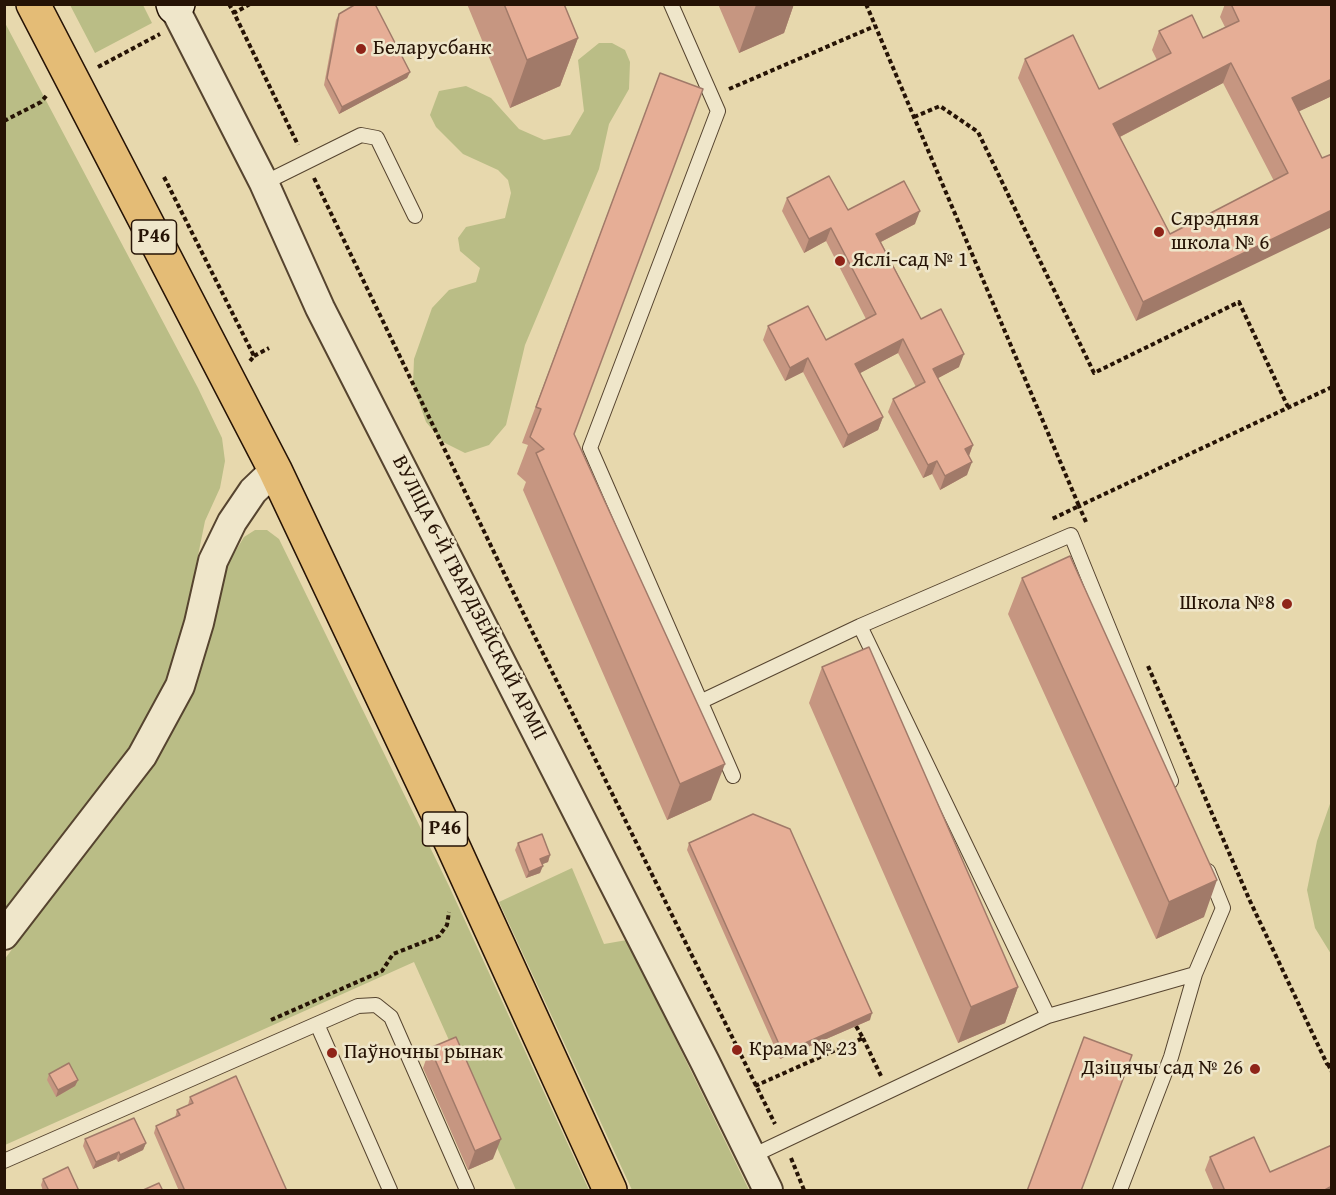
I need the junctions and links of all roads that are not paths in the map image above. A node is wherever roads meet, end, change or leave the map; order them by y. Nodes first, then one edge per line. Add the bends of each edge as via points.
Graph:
1 (33, 4) edge
2 (671, 4) edge
3 (177, 10) edge
4 (264, 183) junction
5 (415, 216) dead end
6 (275, 470) junction
7 (860, 626) junction
8 (702, 701) junction
9 (733, 776) dead end
10 (1179, 798) edge
11 (1201, 853) edge
12 (4, 935) edge
13 (1195, 974) junction
14 (1048, 1016) junction
15 (316, 1024) junction
16 (752, 1156) junction
17 (4, 1161) edge
18 (390, 1191) edge
19 (467, 1191) edge
20 (610, 1191) edge
21 (768, 1191) edge
22 (1120, 1191) edge

1 - 6 main road, Р46
2 - 8 lane via 718,111 590,448
3 - 4 street, ВУЛІЦА 6-Й ГВАРДЗЕЙСКАЙ АРМІІ
4 - 5 lane via 361,135 377,138
4 - 16 street, ВУЛІЦА 6-Й ГВАРДЗЕЙСКАЙ АРМІІ via 320,308
6 - 12 street via 253,491 213,561 200,623 180,686 142,756
6 - 20 main road, Р46
7 - 8 lane
7 - 10 lane via 1071,535
7 - 14 lane
8 - 9 lane
11 - 13 lane via 1223,908
13 - 14 lane
13 - 22 lane via 1171,1057
14 - 16 lane
15 - 17 lane
15 - 18 lane
15 - 19 lane via 358,1006 376,1005 391,1017
16 - 21 street, ВУЛІЦА 6-Й ГВАРДЗЕЙСКАЙ АРМІІ

